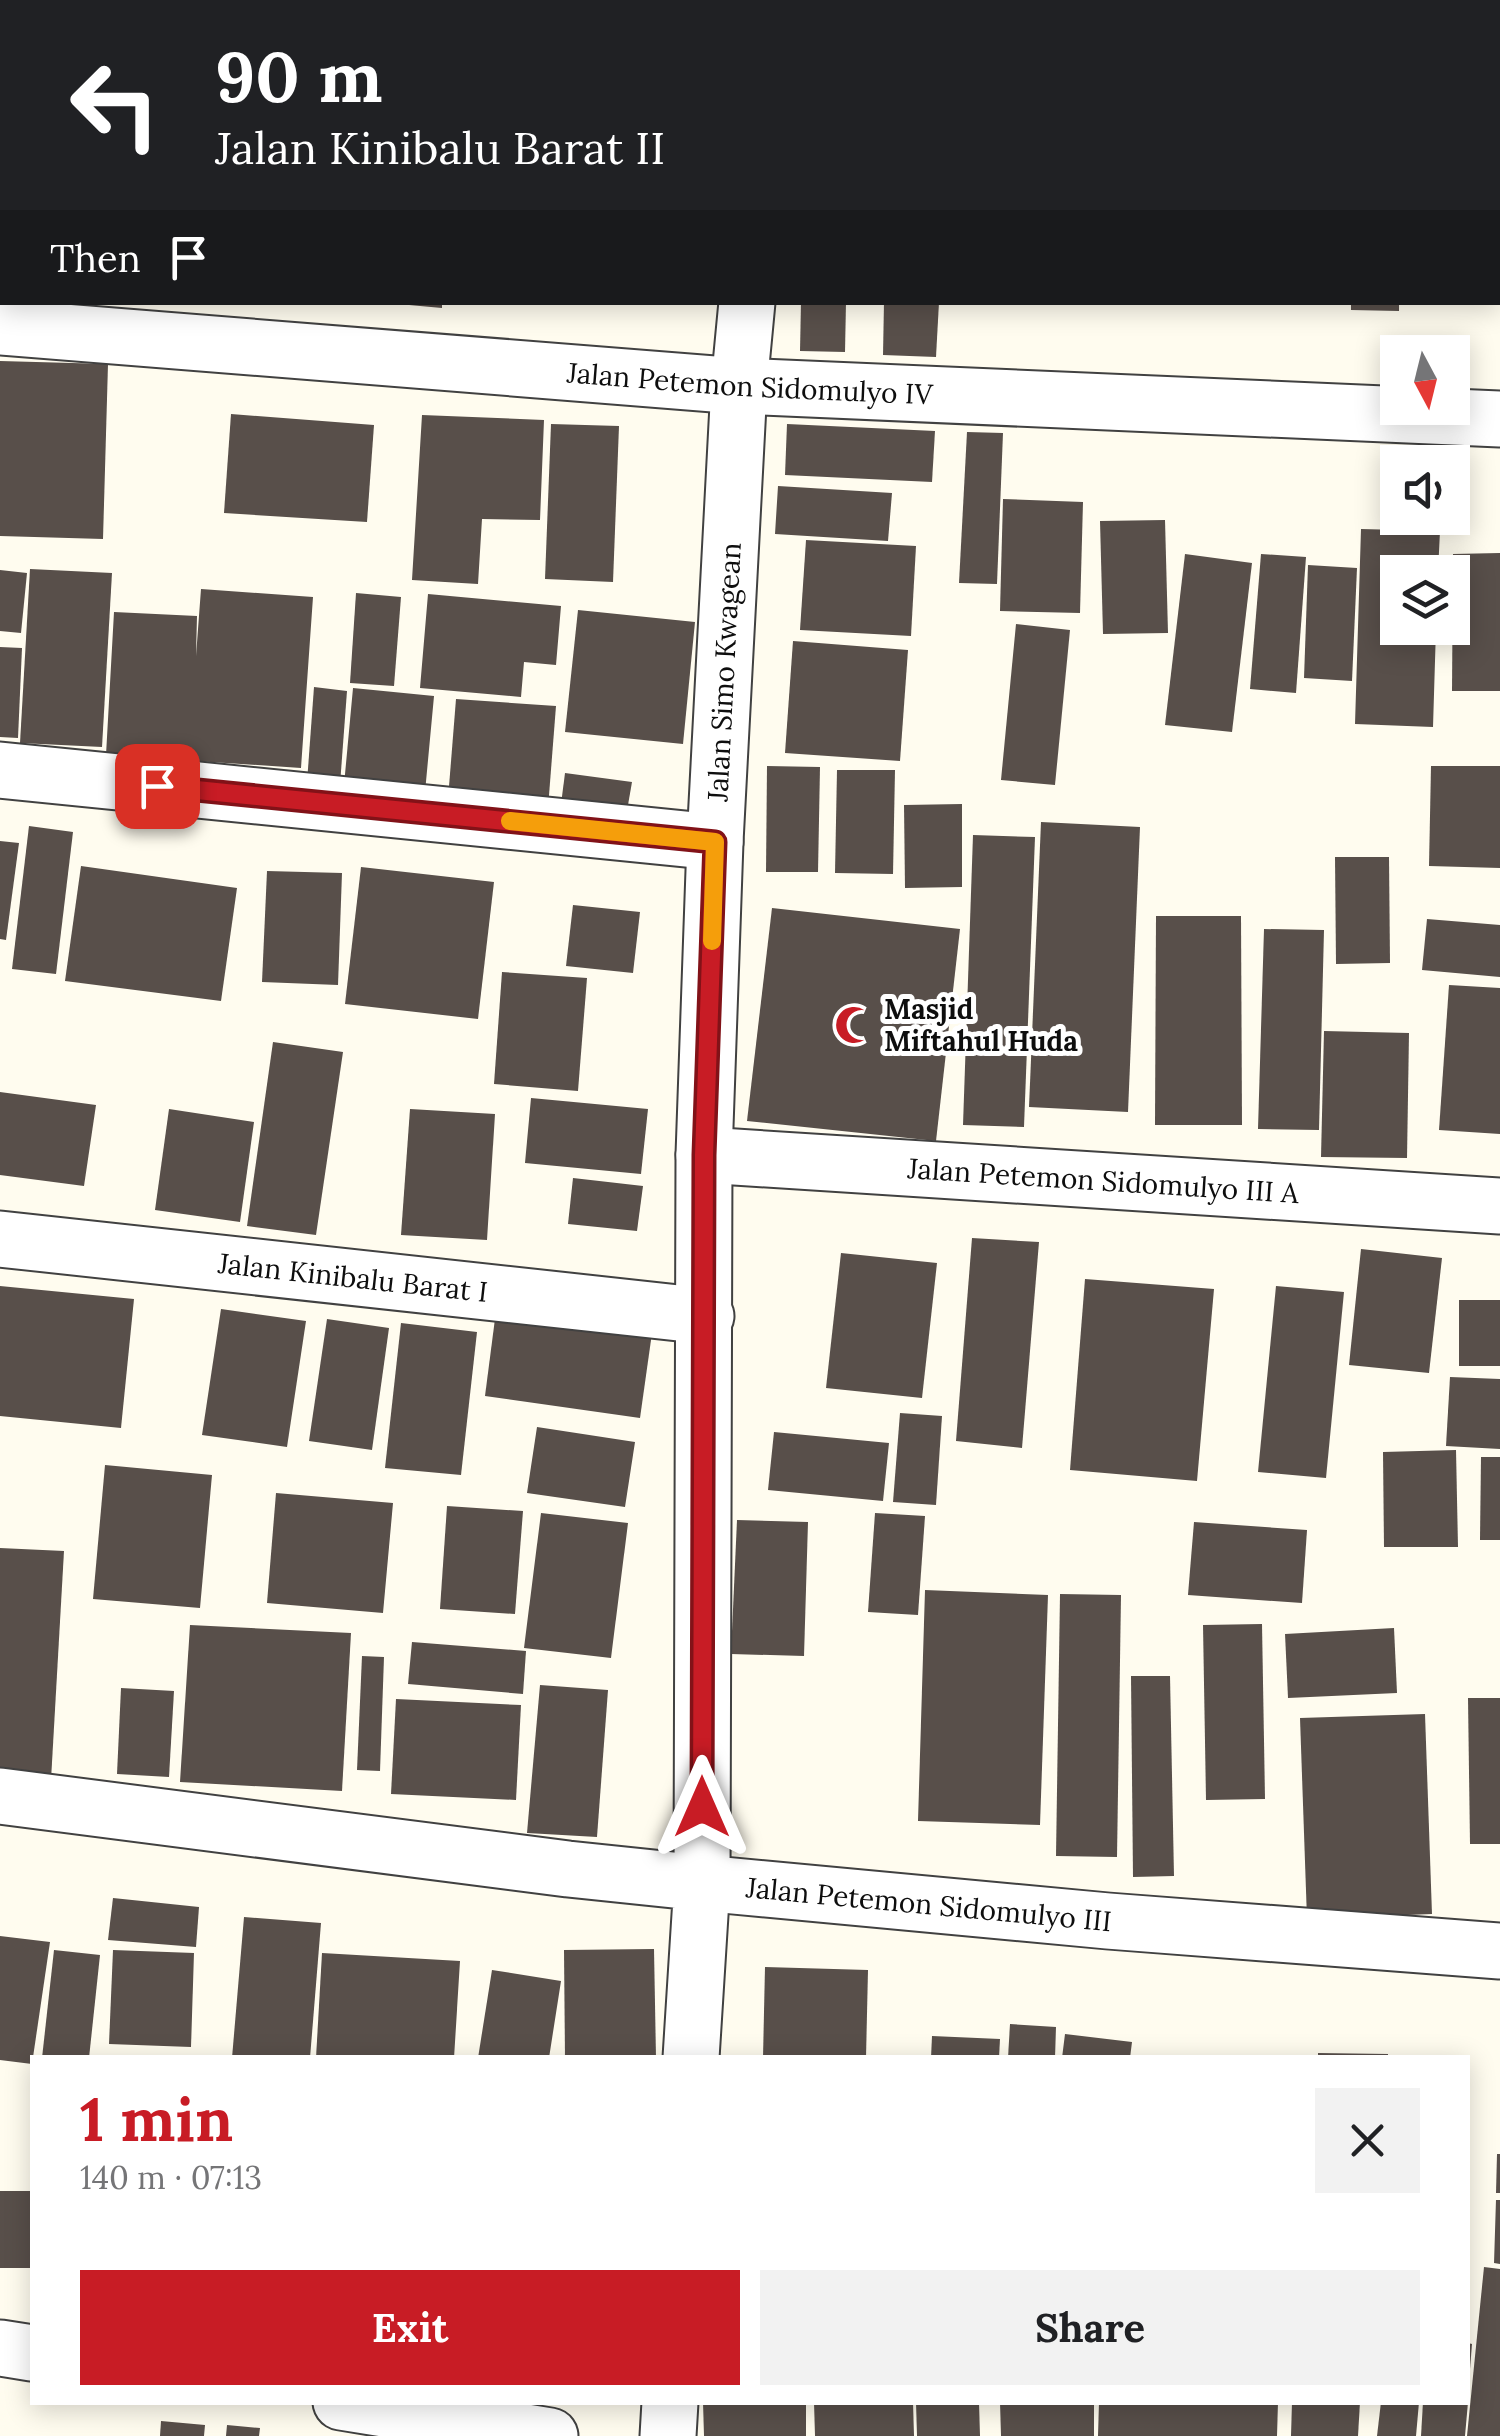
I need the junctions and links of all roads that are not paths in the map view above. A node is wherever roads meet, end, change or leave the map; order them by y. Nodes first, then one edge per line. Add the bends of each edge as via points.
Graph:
1 (748, 305) edge
2 (0, 327) edge
3 (739, 386) junction
4 (1500, 418) edge
5 (0, 770) edge
6 (715, 842) junction
7 (704, 1155) junction
8 (1500, 1206) edge
9 (0, 1239) edge
10 (706, 1316) junction
11 (0, 1796) edge
12 (702, 1883) junction
13 (1500, 1951) edge
14 (691, 2055) edge
15 (0, 2348) edge
16 (30, 2353) edge
17 (359, 2405) edge
18 (670, 2405) edge
19 (550, 2436) edge
20 (668, 2436) edge

1 - 3 street, Jalan Simo Kwagean
2 - 3 street, Jalan Petemon Sidomulyo IV
3 - 4 street, Jalan Petemon Sidomulyo IV
3 - 6 street, Jalan Simo Kwagean
5 - 6 street
6 - 7 street, Jalan Simo Kwagean
7 - 8 street, Jalan Petemon Sidomulyo III A
7 - 10 street, Jalan Simo Kwagean
9 - 10 street, Jalan Kinibalu Barat I
10 - 12 street, Jalan Simo Kwagean
11 - 12 street, Jalan Petemon Sidomulyo III
12 - 13 street, Jalan Petemon Sidomulyo III
12 - 14 street, Jalan Simo Kwagean
15 - 16 street
17 - 19 street
18 - 20 street

